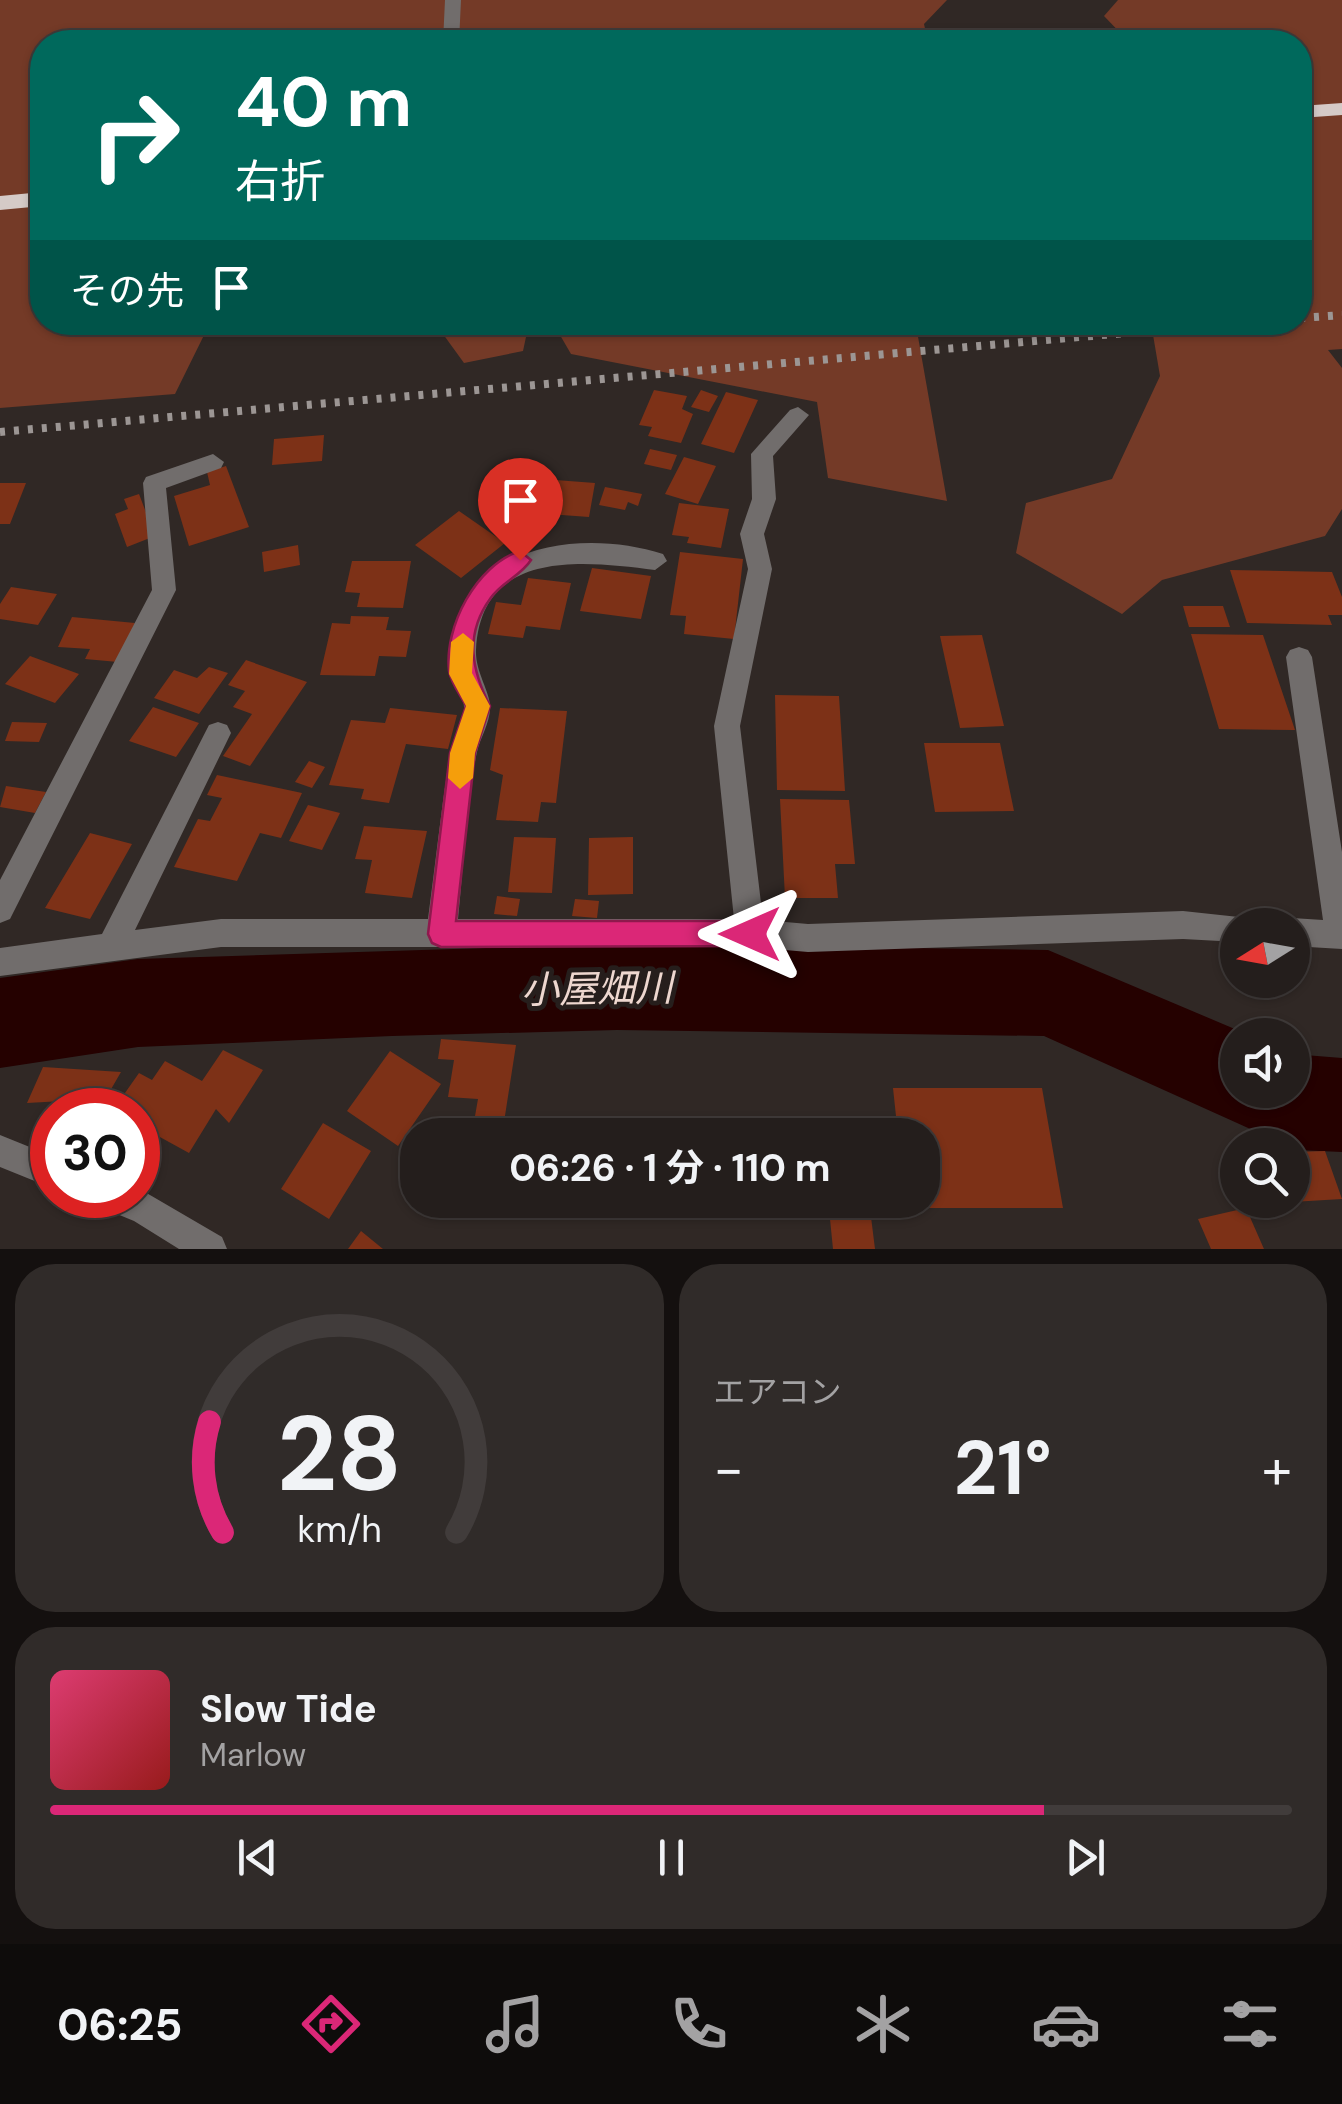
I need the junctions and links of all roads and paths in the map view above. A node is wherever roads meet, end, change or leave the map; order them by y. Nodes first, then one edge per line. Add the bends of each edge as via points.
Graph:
1 (452, 0) edge
2 (451, 30) edge
3 (1342, 109) edge
4 (1312, 111) edge
5 (30, 200) edge
6 (0, 203) edge
7 (798, 415) dead end
8 (212, 462) dead end
9 (655, 561) dead end
10 (1299, 657) dead end
11 (218, 733) dead end
12 (0, 909) edge
13 (1220, 927) edge
14 (1310, 933) edge
15 (441, 934) junction
16 (750, 934) junction
17 (1341, 935) edge
18 (111, 947) junction
19 (0, 962) edge
20 (0, 1151) edge
21 (30, 1163) edge
22 (160, 1217) edge
23 (210, 1249) edge

1 - 2 street
3 - 4 highway
5 - 6 highway
7 - 16 street via 762,454 764,499 752,534 760,569 727,726
8 - 12 street via 154,483 164,590
9 - 15 street via 583,552 520,560 480,594 463,639 461,674 478,706 462,753
10 - 17 street
11 - 18 street
13 - 16 street
14 - 17 street
15 - 16 street
15 - 18 street via 220,933
18 - 19 street
20 - 21 street
22 - 23 street

